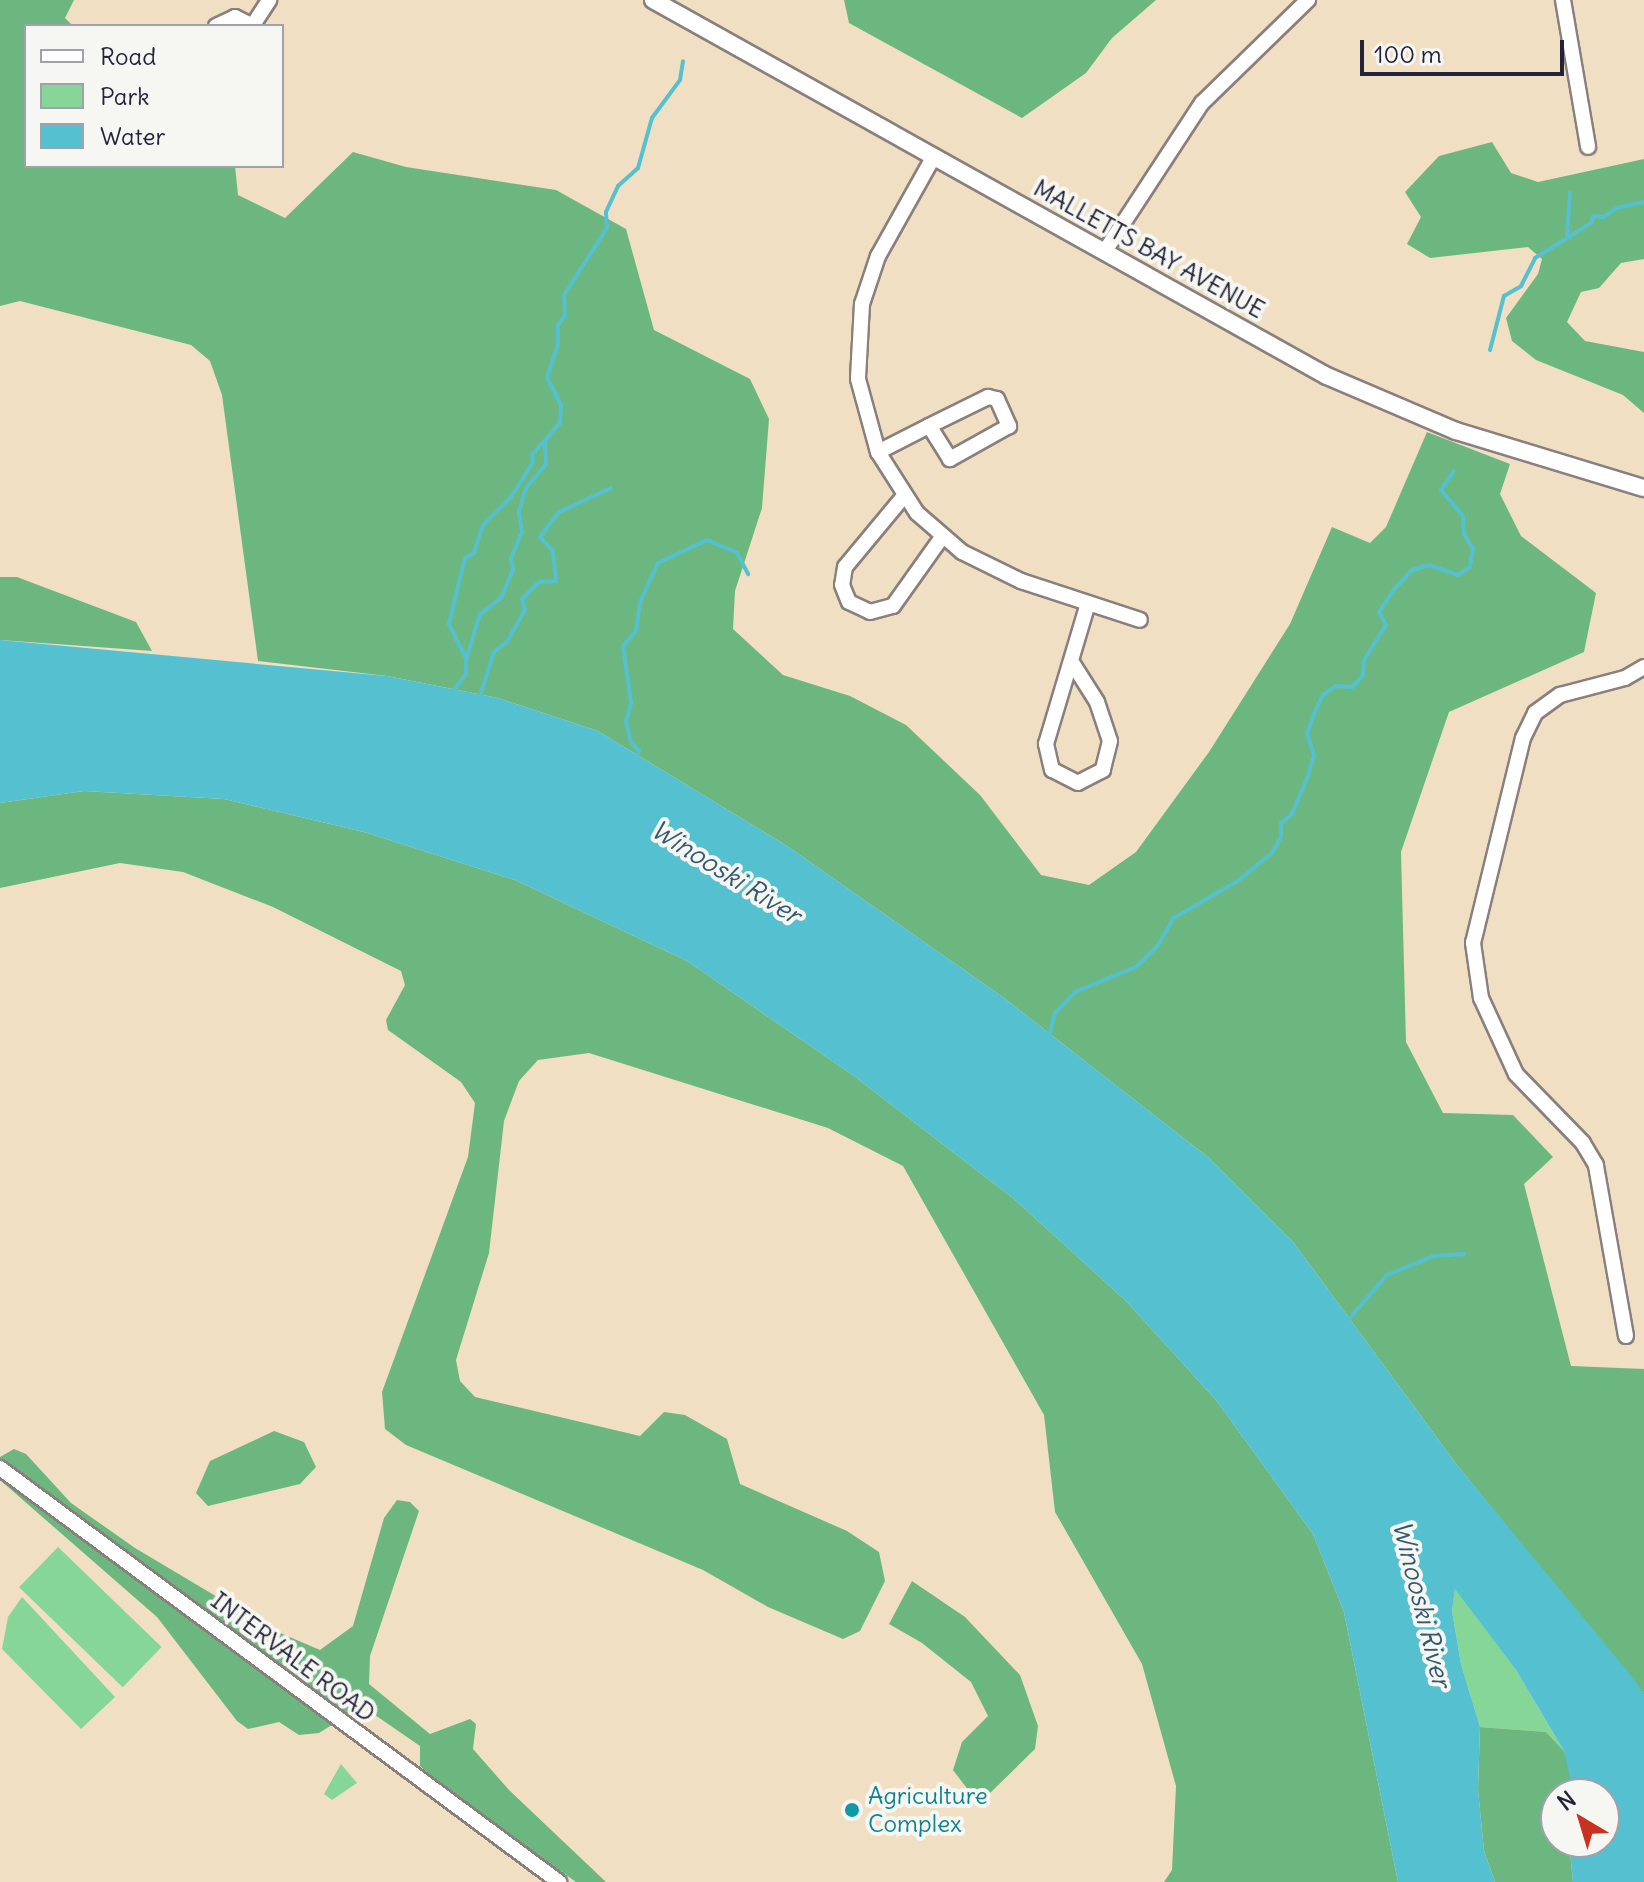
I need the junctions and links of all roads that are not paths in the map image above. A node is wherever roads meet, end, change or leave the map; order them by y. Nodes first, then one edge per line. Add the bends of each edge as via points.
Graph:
1 (269, 0) edge
2 (653, 0) edge
3 (1308, 0) edge
4 (1563, 0) edge
5 (220, 24) edge
6 (249, 24) edge
7 (254, 24) edge
8 (1588, 147) dead end
9 (934, 156) junction
10 (1105, 251) junction
11 (929, 426) junction
12 (878, 452) junction
13 (1644, 488) edge
14 (904, 496) junction
15 (942, 537) junction
16 (1088, 603) junction
17 (1140, 620) dead end
18 (1073, 664) junction
19 (1644, 667) edge
20 (1626, 1336) dead end
21 (0, 1468) edge
22 (559, 1882) edge

1 - 7 street
2 - 9 street, MALLETTS BAY AVENUE
3 - 10 street via 1202,103
4 - 8 street
5 - 6 street via 235,17
9 - 10 street, MALLETTS BAY AVENUE
9 - 12 street via 878,256 860,316 858,379
10 - 13 street, MALLETTS BAY AVENUE via 1370,397 1456,431
11 - 11 street via 991,396 1009,426 950,459
11 - 12 street
12 - 14 street
14 - 15 street
14 - 15 street via 845,567 842,585 849,602 870,612 893,606
15 - 16 street via 995,570
16 - 17 street
16 - 18 street
18 - 18 street via 1097,702 1110,741 1103,770 1078,783 1052,770 1046,744 1050,719
19 - 20 street via 1625,678 1560,695 1535,713 1523,738 1473,943 1481,998 1516,1074 1583,1143 1596,1165
21 - 22 street, INTERVALE ROAD

